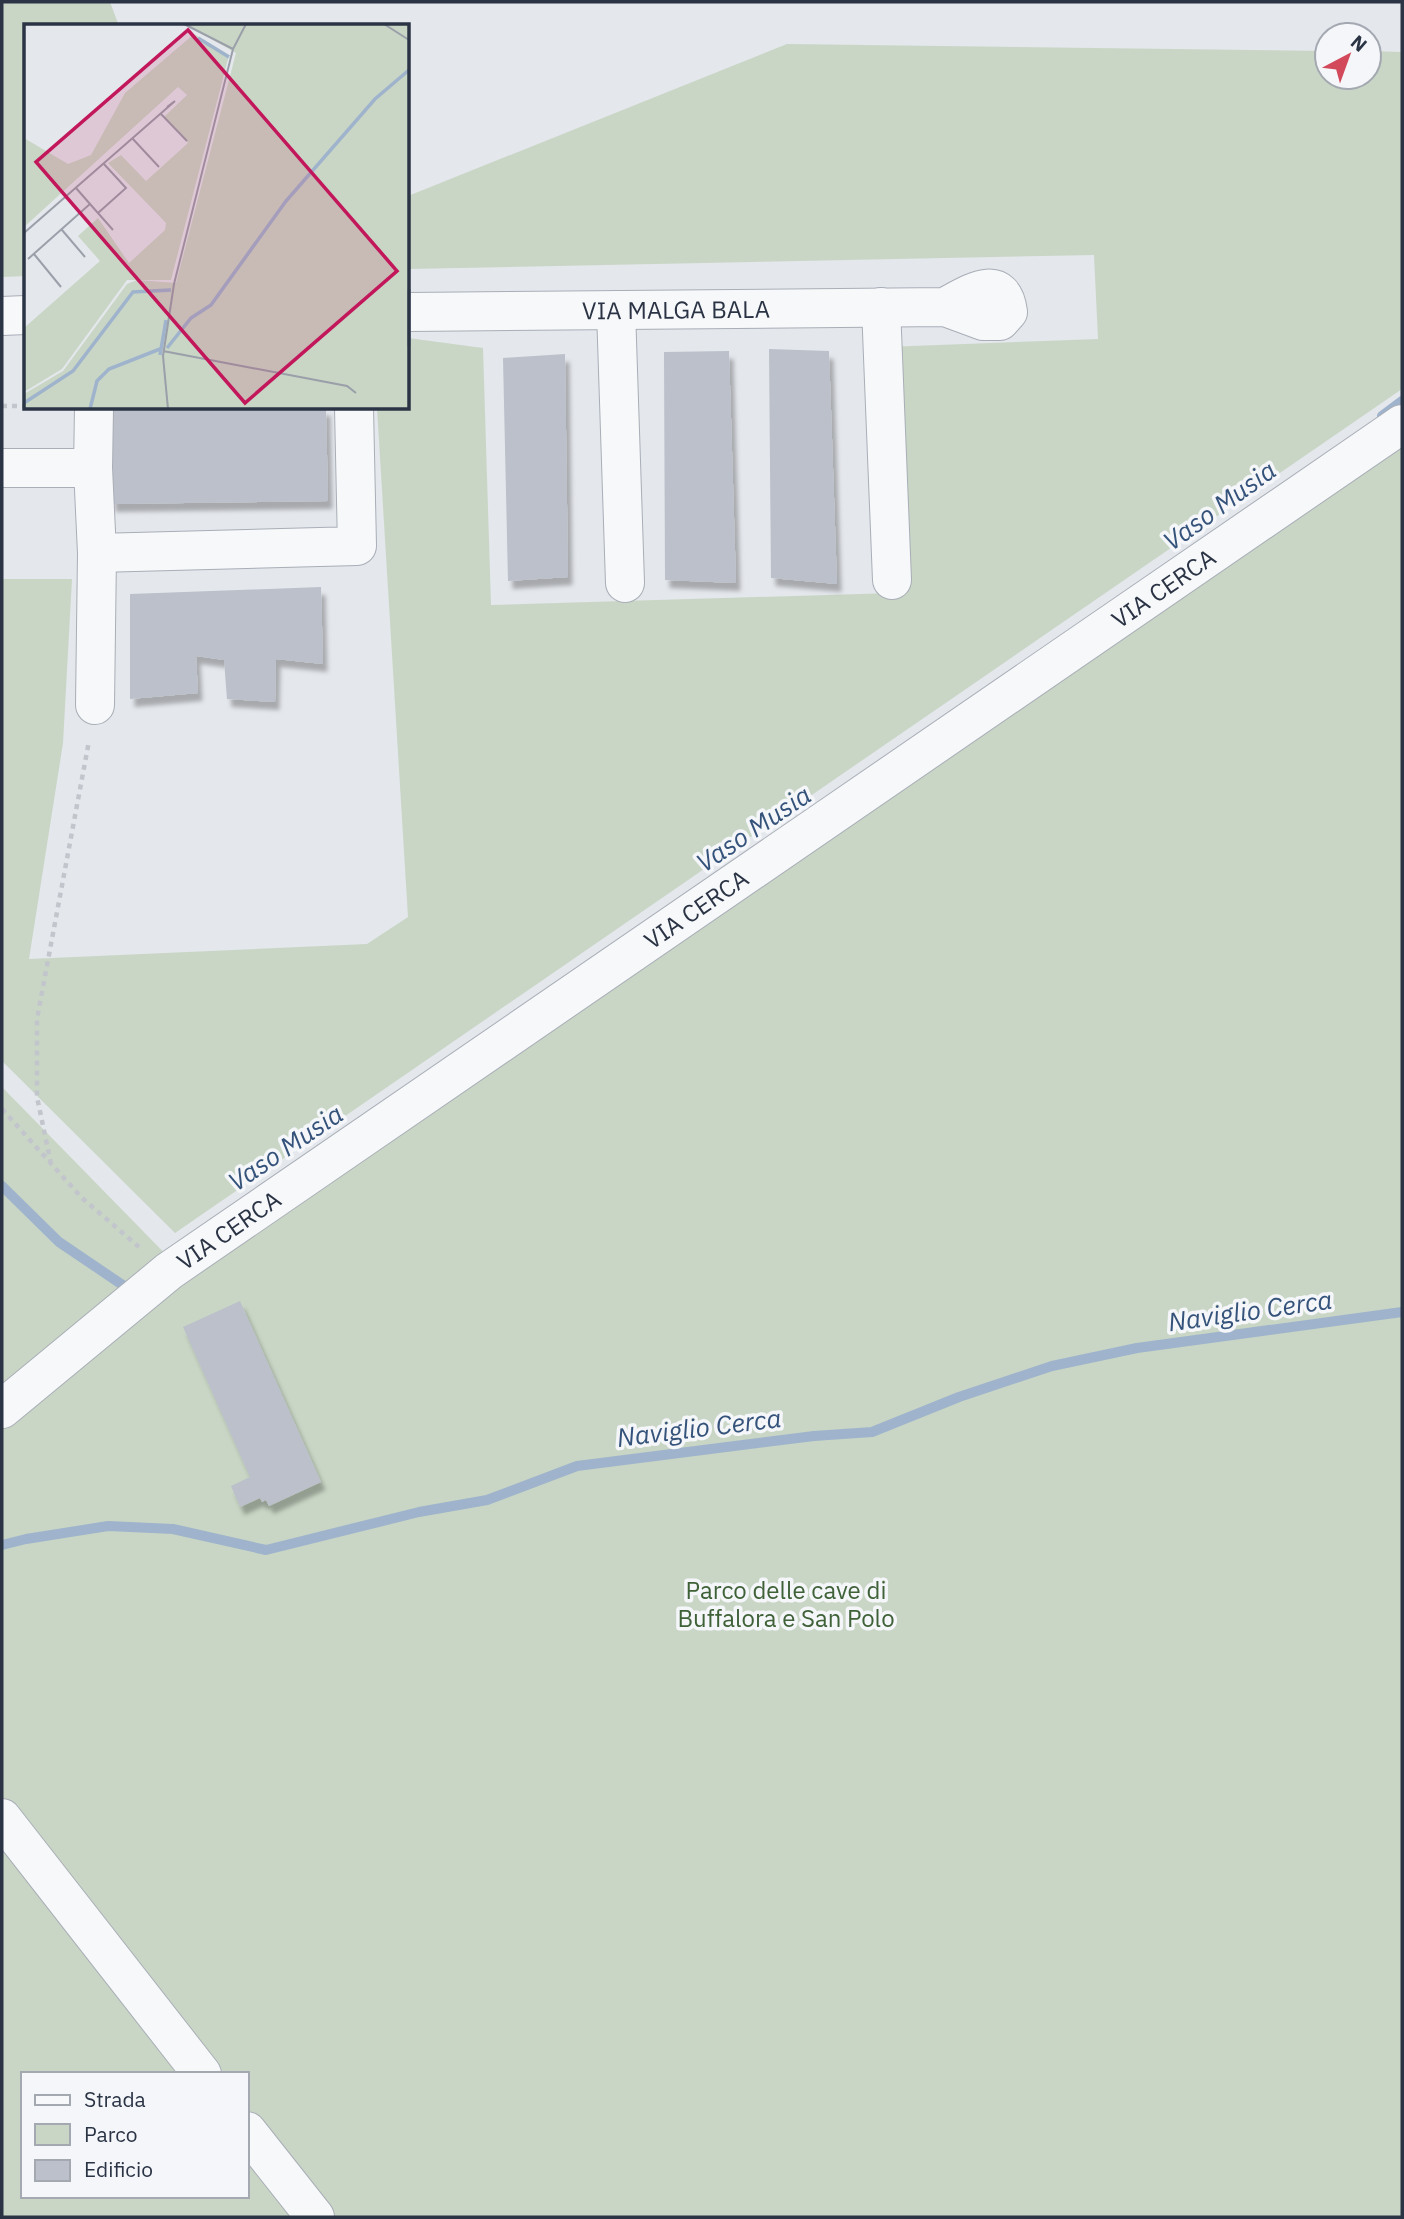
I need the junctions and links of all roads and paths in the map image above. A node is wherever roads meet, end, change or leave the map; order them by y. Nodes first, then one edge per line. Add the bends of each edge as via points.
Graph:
1 (881, 307) junction
2 (945, 307) dead end
3 (616, 310) junction
4 (410, 312) edge
5 (2, 316) edge
6 (24, 316) edge
7 (2, 406) edge
8 (24, 406) edge
9 (94, 410) edge
10 (354, 410) edge
11 (1402, 424) edge
12 (2, 468) edge
13 (93, 468) junction
14 (97, 552) junction
15 (892, 580) dead end
16 (625, 583) dead end
17 (95, 705) joint
18 (2, 1109) edge
19 (51, 1164) junction
20 (148, 1254) dead end
21 (2, 1409) edge
22 (2, 1818) edge
23 (200, 2072) edge
24 (248, 2132) edge
25 (315, 2217) edge

1 - 2 street, VIA MALGA BALA
1 - 3 street, VIA MALGA BALA
1 - 15 street
3 - 4 street, VIA MALGA BALA
3 - 16 street
5 - 6 street
7 - 8 path
9 - 13 street
10 - 14 street via 358,546
11 - 21 street, VIA CERCA via 169,1271
12 - 13 street
13 - 14 street
14 - 17 street
17 - 19 path via 37,1019 37,1097
18 - 19 path
19 - 20 path via 82,1198
22 - 23 street
24 - 25 street

